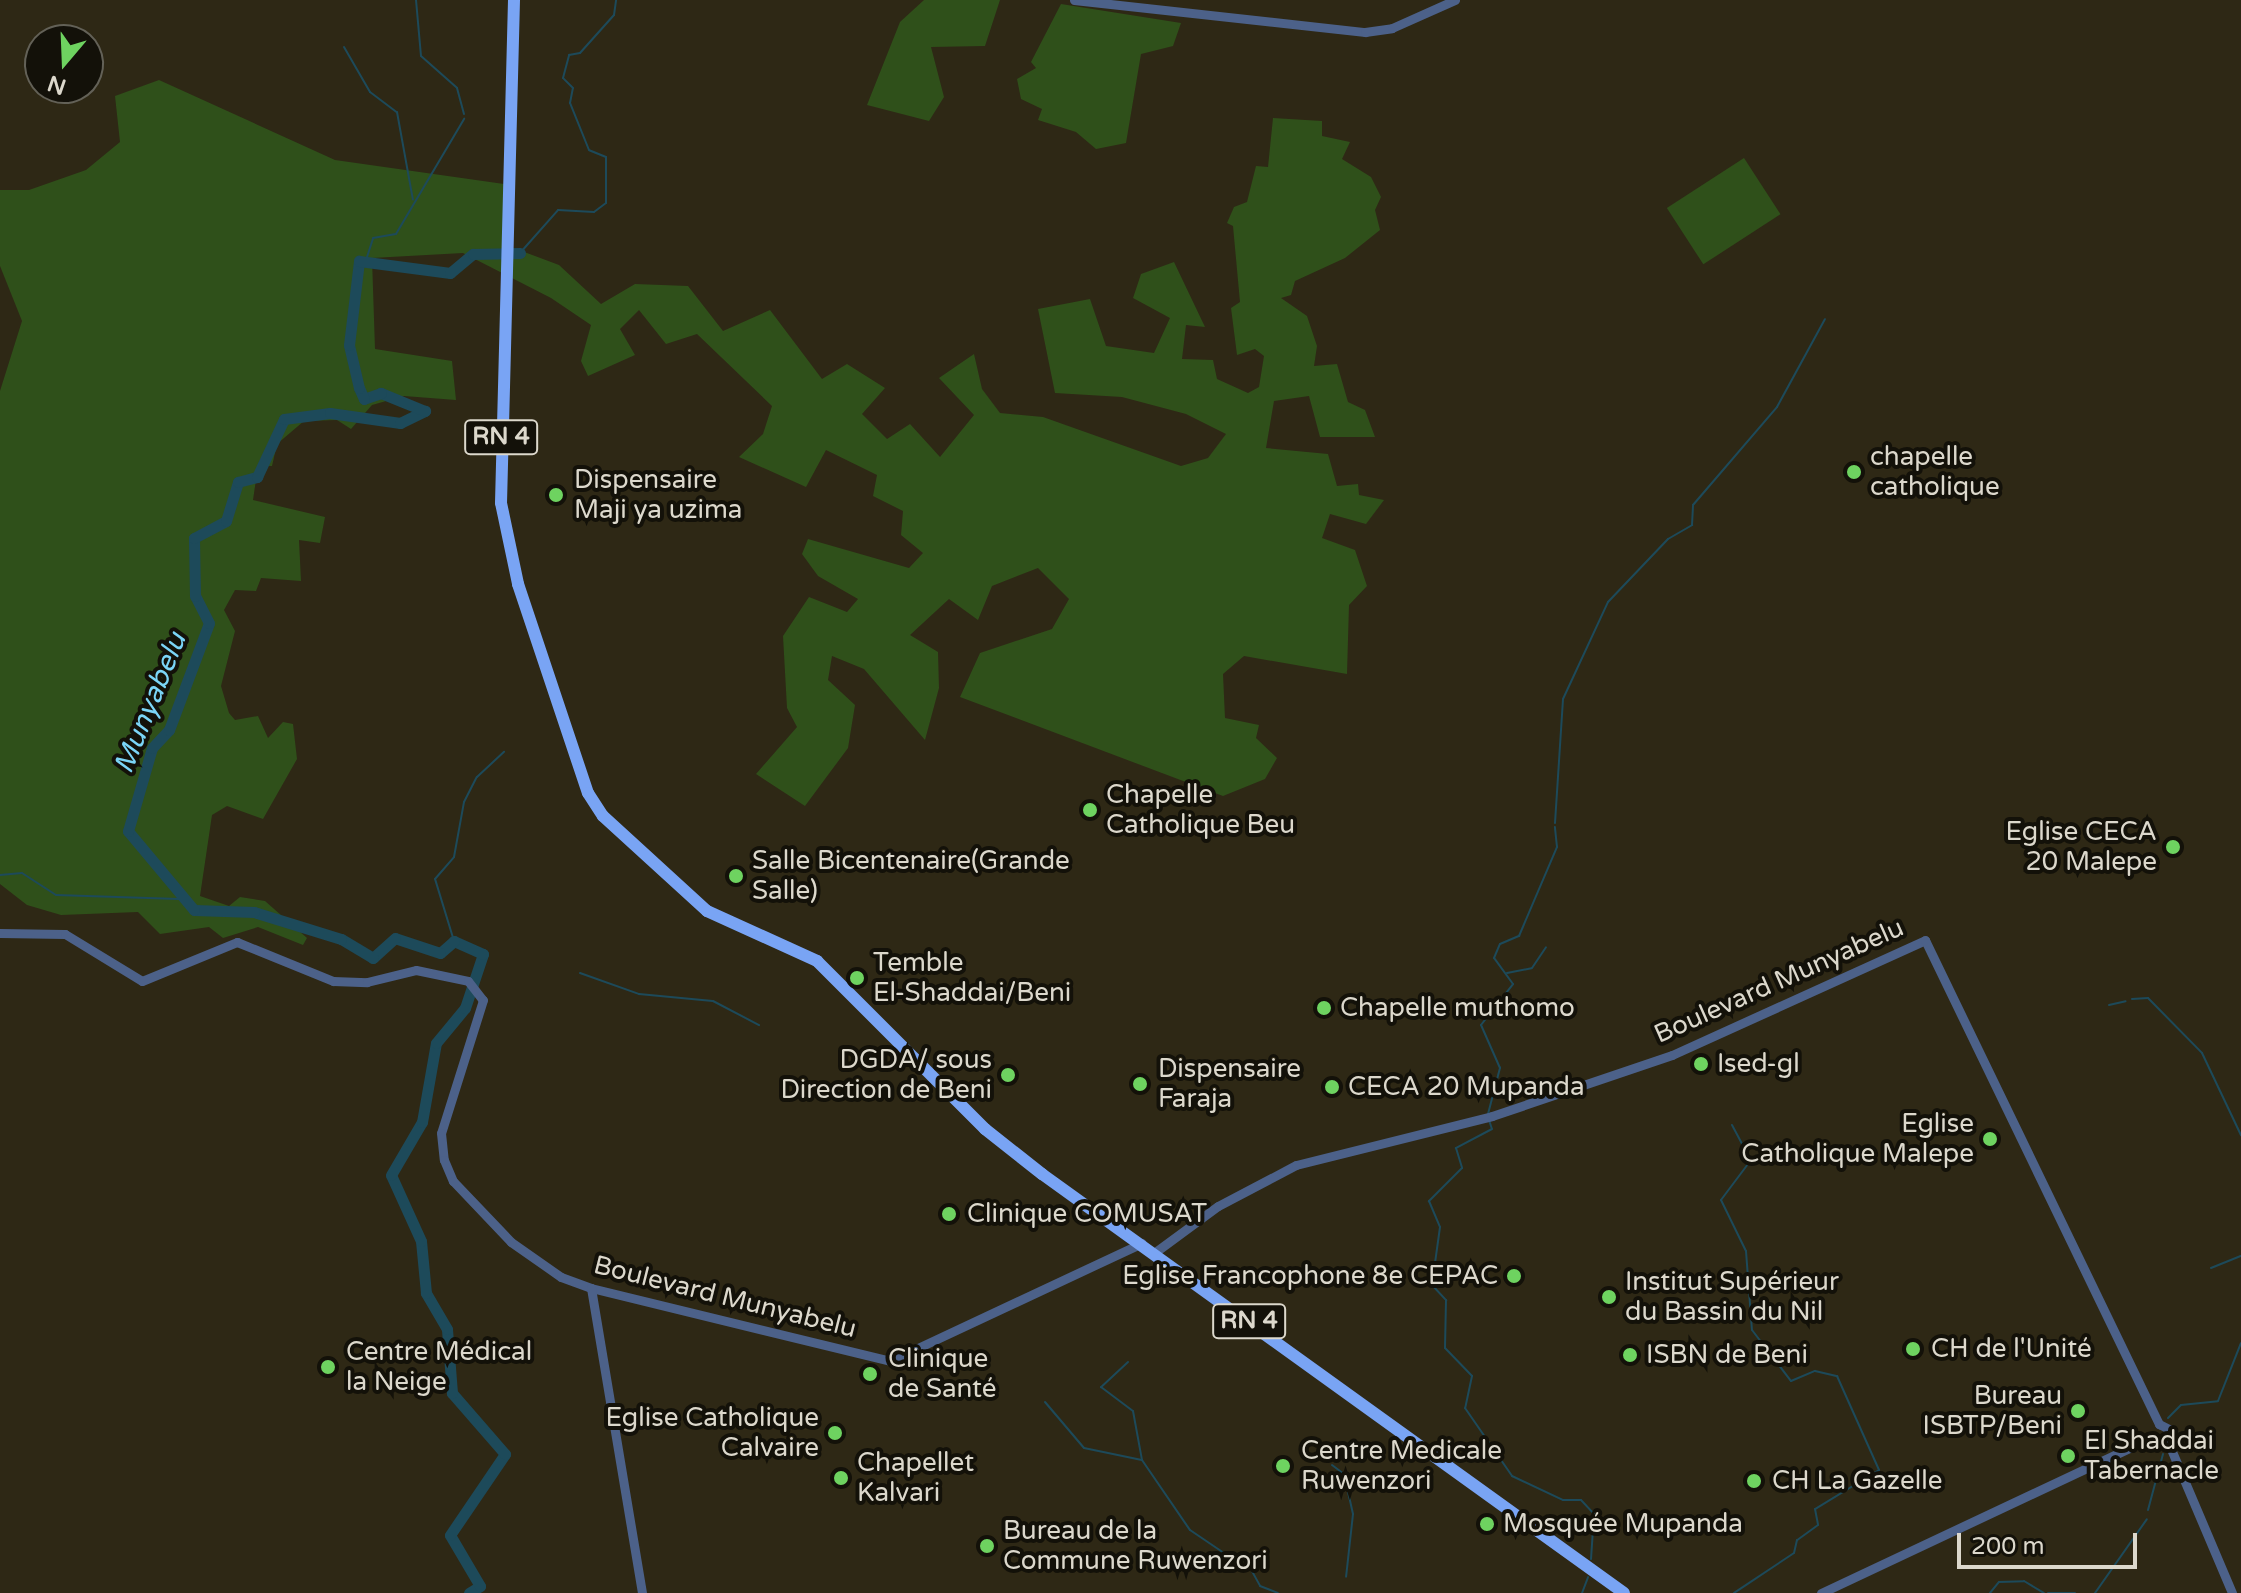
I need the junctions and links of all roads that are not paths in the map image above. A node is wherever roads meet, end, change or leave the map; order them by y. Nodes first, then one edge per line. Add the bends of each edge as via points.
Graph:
1 (514, 0) edge
2 (1074, 0) edge
3 (1455, 0) edge
4 (0, 933) edge
5 (1142, 1243) junction
6 (1154, 1253) junction
7 (591, 1288) junction
8 (2159, 1424) junction
9 (2154, 1436) junction
10 (2168, 1442) junction
11 (642, 1593) edge
12 (1624, 1593) edge
13 (1821, 1593) edge
14 (2232, 1593) edge

1 - 5 highway, RN 4 via 500,448 505,538 588,793 707,911 817,961 985,1129
2 - 3 street via 1365,32 1392,28
4 - 7 street, Boulevard Munyabelu via 65,934 142,981 237,942 347,984 416,970 472,984 481,1011 441,1133 453,1181 511,1242 561,1277
5 - 6 highway, RN 4
5 - 7 street, Boulevard Munyabelu via 890,1361
6 - 8 street, Boulevard Munyabelu via 1296,1165 1489,1116 1672,1055 1925,940
6 - 12 highway, RN 4
7 - 11 street
8 - 9 street
8 - 10 street via 2171,1427
9 - 10 street
9 - 13 street
10 - 14 street

